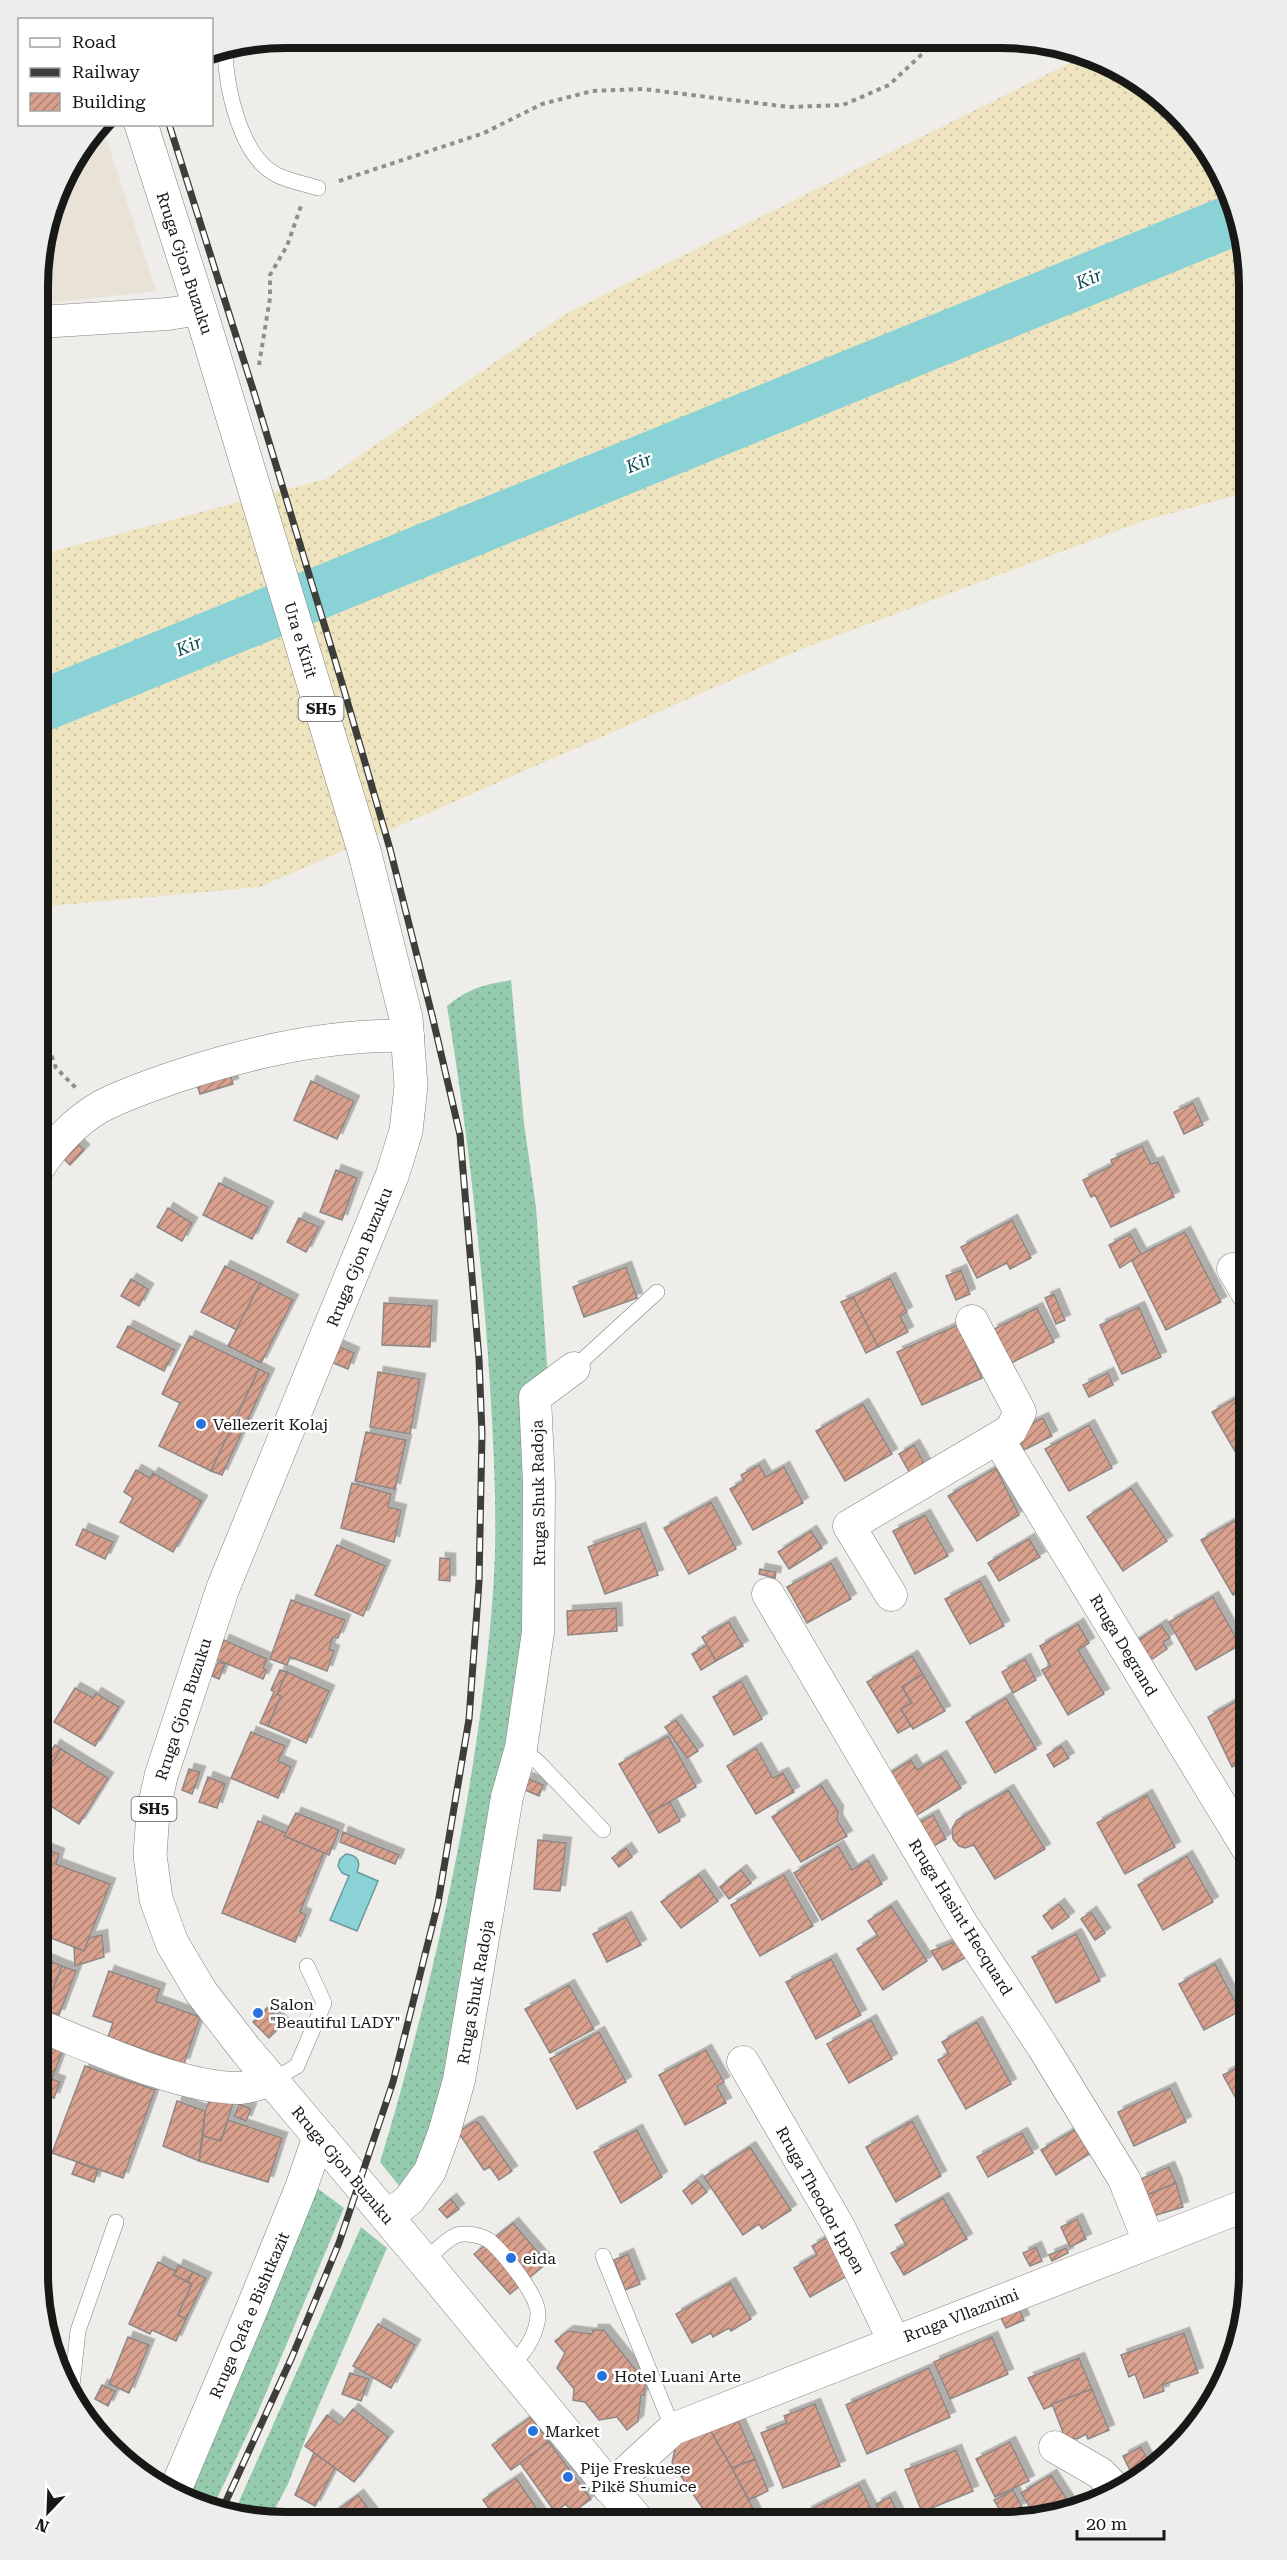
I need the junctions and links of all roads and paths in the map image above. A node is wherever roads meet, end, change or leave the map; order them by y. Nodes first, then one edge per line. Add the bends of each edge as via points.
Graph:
1 (929, 48) edge
2 (225, 56) edge
3 (142, 126) edge
4 (318, 188) junction
5 (200, 309) junction
6 (48, 321) edge
7 (259, 366) dead end
8 (228, 403) joint
9 (407, 1027) junction
10 (48, 1050) edge
11 (99, 1108) junction
12 (48, 1156) edge
13 (1233, 1269) dead end
14 (1239, 1279) edge
15 (657, 1292) dead end
16 (972, 1321) dead end
17 (574, 1368) joint
18 (998, 1438) junction
19 (768, 1594) dead end
20 (891, 1595) dead end
21 (521, 1748) junction
22 (603, 1830) dead end
23 (1239, 1835) edge
24 (307, 1966) dead end
25 (48, 2029) edge
26 (743, 2061) dead end
27 (272, 2081) junction
28 (319, 2136) junction
29 (1239, 2208) edge
30 (387, 2217) junction
31 (116, 2222) dead end
32 (1149, 2242) junction
33 (603, 2256) dead end
34 (424, 2261) junction
35 (894, 2341) junction
36 (510, 2366) junction
37 (73, 2379) edge
38 (673, 2429) junction
39 (1055, 2447) dead end
40 (171, 2482) edge
41 (1111, 2484) edge
42 (623, 2510) edge

1 - 4 path via 889,85 843,105 789,107 643,89 592,91 542,104 484,133
2 - 4 lane via 226,77 240,130 257,156 276,175
3 - 5 main road, Rruga Gjon Buzuku / SH5
4 - 7 path via 301,207 287,246 270,275
5 - 6 street
5 - 8 main road, Rruga Gjon Buzuku / SH5
8 - 9 main road, Ura e Kirit / SH5 via 365,854
9 - 11 street via 285,1047 206,1067
9 - 27 main road, Rruga Gjon Buzuku / SH5 via 411,1086 406,1131 392,1176 223,1588 161,1776 153,1813 150,1855 156,1899 172,1943 201,1992
10 - 11 path via 56,1068
11 - 12 street via 68,1132
13 - 14 street
15 - 17 lane, Rruga Shuk Radoja
16 - 18 street via 1020,1412 1011,1430
17 - 21 street, Rruga Shuk Radoja via 536,1397 538,1632
18 - 20 street via 849,1526
18 - 23 street, Rruga Degrand
19 - 32 street, Rruga Hasint Hecquard via 962,1924 1124,2179
21 - 22 lane
21 - 30 street, Rruga Shuk Radoja via 507,1797 459,2080 430,2170 409,2200
24 - 27 lane via 324,2003 297,2066
25 - 27 street via 131,2062 204,2085 241,2088
26 - 35 street, Rruga Theodor Ippen via 839,2227
27 - 28 main road, Rruga Gjon Buzuku / SH5
28 - 30 main road, Rruga Gjon Buzuku / SH5
28 - 40 street, Rruga Qafa e Bishtkazit via 301,2188
29 - 32 street, Rruga Vllaznimi
30 - 34 main road, Rruga Gjon Buzuku / SH5
31 - 37 lane via 78,2331
32 - 35 street, Rruga Vllaznimi
33 - 38 lane
34 - 36 main road, Rruga Gjon Buzuku / SH5
34 - 36 lane via 457,2235 477,2235 490,2241 525,2283 539,2313 531,2341
35 - 38 street, Rruga Vllaznimi
36 - 42 main road, Rruga Gjon Buzuku / SH5
38 - 42 street, Rruga Vllaznimi
39 - 41 street via 1100,2473

